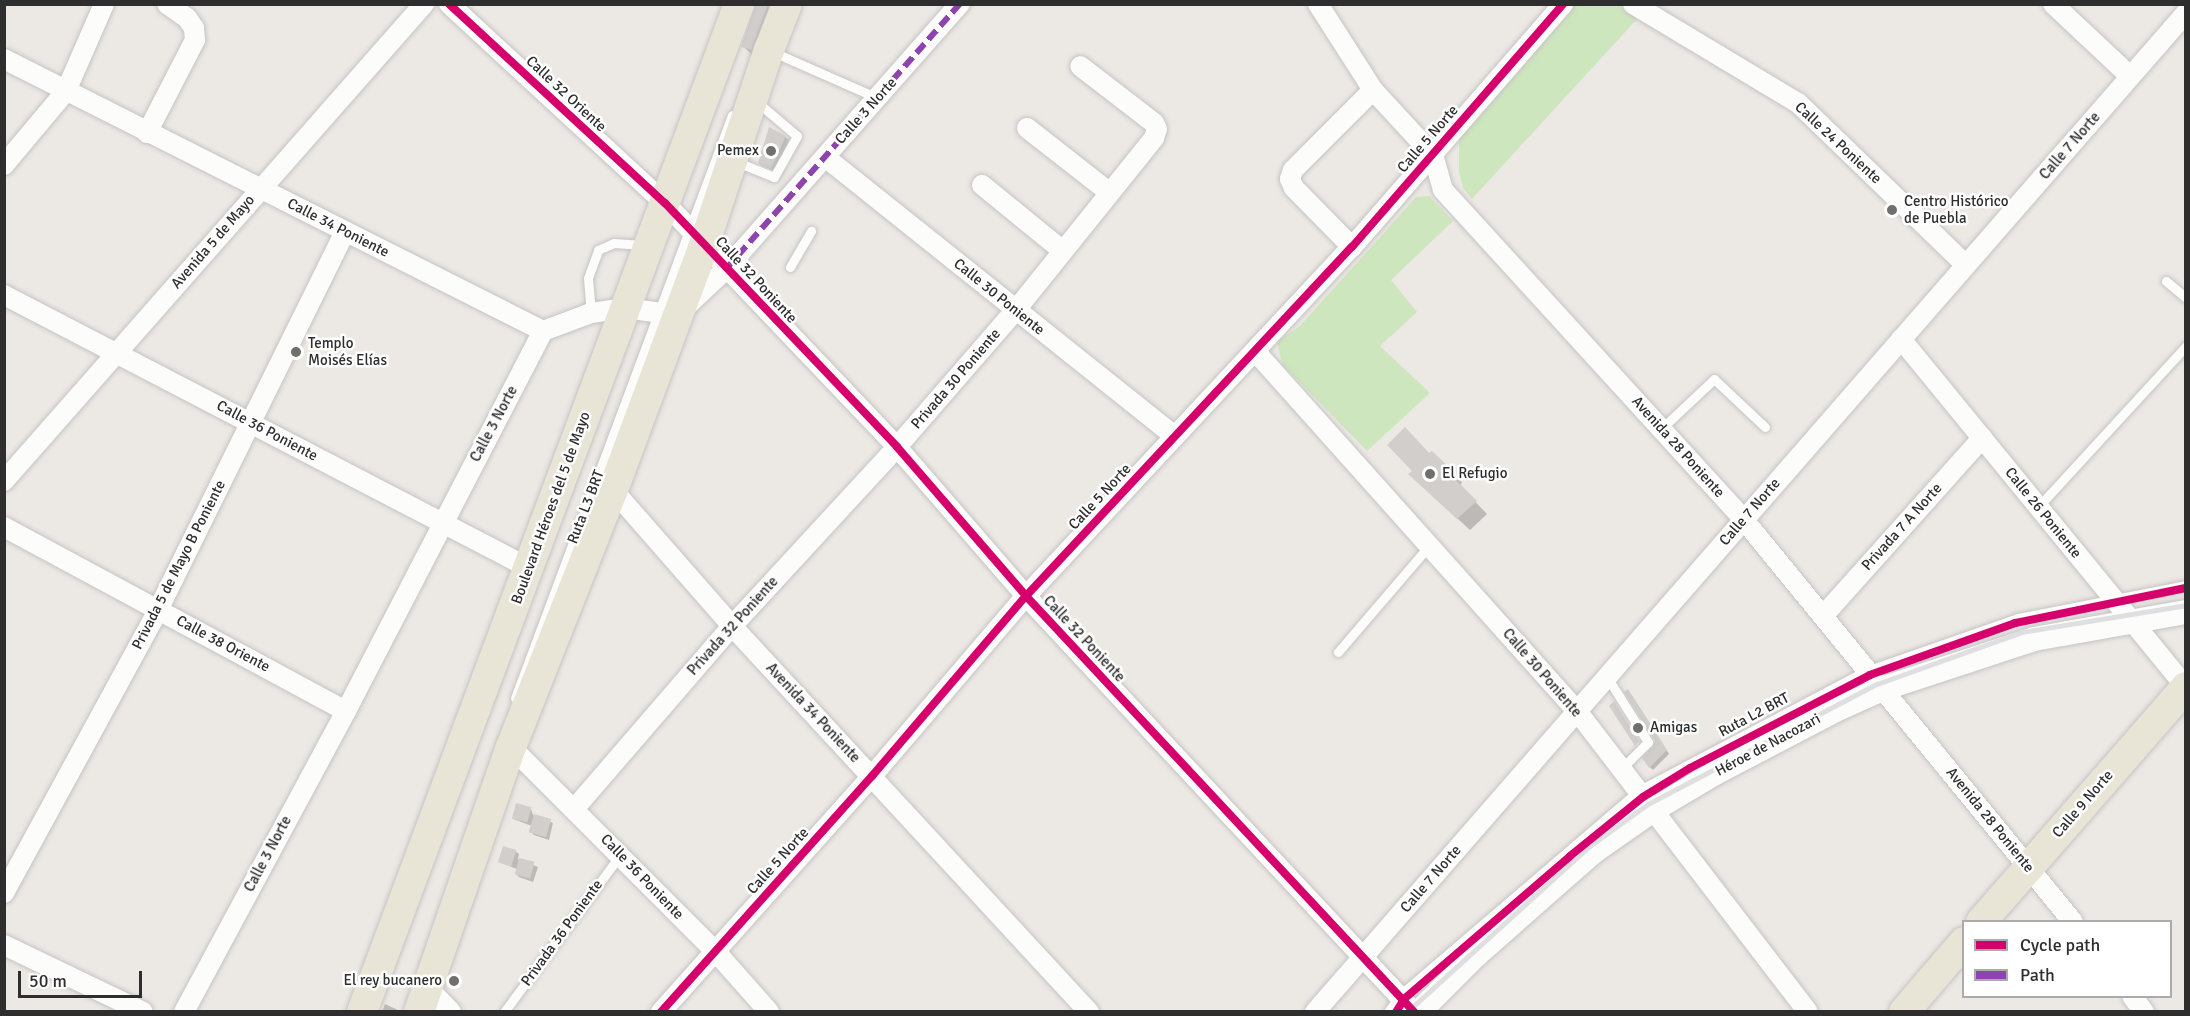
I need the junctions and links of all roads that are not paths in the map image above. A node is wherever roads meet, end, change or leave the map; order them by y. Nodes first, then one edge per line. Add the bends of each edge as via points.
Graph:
1 (104, 4) edge
2 (167, 4) edge
3 (424, 4) edge
4 (449, 4) edge
5 (739, 4) edge
6 (746, 4) edge
7 (775, 4) edge
8 (787, 4) edge
9 (960, 4) edge
10 (1318, 4) edge
11 (1563, 4) edge
12 (1634, 4) edge
13 (2053, 4) edge
14 (2186, 13) edge
15 (764, 49) junction
16 (4, 59) edge
17 (1080, 66) dead end
18 (2130, 76) junction
19 (1373, 90) junction
20 (66, 91) junction
21 (878, 98) junction
22 (745, 100) junction
23 (1027, 128) dead end
24 (147, 133) junction
25 (1433, 155) junction
26 (825, 157) junction
27 (732, 160) junction
28 (4, 165) edge
29 (982, 185) dead end
30 (260, 188) junction
31 (1109, 192) junction
32 (667, 205) junction
33 (812, 231) dead end
34 (345, 232) junction
35 (697, 238) junction
36 (649, 245) junction
37 (1352, 247) junction
38 (1063, 250) junction
39 (1966, 265) junction
40 (790, 267) dead end
41 (726, 269) junction
42 (2166, 281) dead end
43 (4, 295) edge
44 (2186, 298) edge
45 (628, 308) junction
46 (1015, 311) junction
47 (591, 313) junction
48 (667, 314) junction
49 (543, 331) junction
50 (1901, 339) junction
51 (2186, 346) edge
52 (1255, 351) junction
53 (117, 354) junction
54 (252, 421) junction
55 (1765, 427) dead end
56 (1661, 429) junction
57 (1174, 436) junction
58 (1982, 438) junction
59 (897, 447) junction
60 (4, 481) edge
61 (613, 490) junction
62 (2038, 507) junction
63 (1744, 520) junction
64 (441, 525) junction
65 (4, 527) edge
66 (1429, 546) junction
67 (529, 568) junction
68 (2186, 585) edge
69 (1026, 596) junction
70 (2113, 599) junction
71 (158, 610) junction
72 (2186, 612) edge
73 (1822, 616) junction
74 (2129, 621) junction
75 (732, 626) junction
76 (510, 646) dead end
77 (1338, 652) dead end
78 (1866, 670) junction
79 (1607, 677) junction
80 (2186, 687) edge
81 (1882, 689) junction
82 (512, 707) dead end
83 (346, 711) junction
84 (1577, 711) junction
85 (511, 747) junction
86 (1621, 769) junction
87 (872, 776) junction
88 (1646, 800) junction
89 (575, 808) junction
90 (620, 855) junction
91 (2028, 866) junction
92 (4, 893) edge
93 (1982, 920) edge
94 (2072, 920) edge
95 (1962, 944) edge
96 (4, 945) edge
97 (716, 952) junction
98 (1363, 957) junction
99 (1400, 995) junction
100 (2134, 998) edge
101 (424, 1000) edge
102 (143, 1011) edge
103 (184, 1011) edge
104 (362, 1011) edge
105 (451, 1011) edge
106 (504, 1011) edge
107 (661, 1011) edge
108 (769, 1011) edge
109 (1089, 1011) edge
110 (1315, 1011) edge
111 (1388, 1011) edge
112 (1414, 1011) edge
113 (1419, 1011) edge
114 (1808, 1011) edge
115 (1904, 1011) edge
116 (2144, 1011) edge

1 - 20 street
2 - 24 street via 187,18 195,39
3 - 30 street, Avenida 5 de Mayo
4 - 32 street, Calle 32 Oriente
5 - 32 main road, Boulevard Héroes del 5 de Mayo
6 - 32 lane, Ruta L3 BRT
7 - 15 lane
8 - 15 main road
9 - 21 street, Calle 3 Norte
10 - 19 street, Avenida 28 Poniente
11 - 25 street, Calle 5 Norte
12 - 39 street, Calle 24 Poniente via 1798,103
13 - 18 street
14 - 18 street, Calle 7 Norte
15 - 21 lane
15 - 22 main road
16 - 20 street, Calle 34 Poniente
17 - 31 street, Privada 30 Poniente via 1157,129 1154,138
18 - 39 street, Calle 7 Norte
19 - 25 street, Avenida 28 Poniente
19 - 37 street via 1293,170 1290,179 1294,188
20 - 24 street, Calle 34 Poniente
20 - 28 street
21 - 26 street, Calle 3 Norte
22 - 27 main road
22 - 27 lane via 797,136 774,177
22 - 35 lane
23 - 31 street
24 - 30 street, Calle 34 Poniente
25 - 37 street, Calle 5 Norte
25 - 56 street, Avenida 28 Poniente via 1443,190
26 - 41 street, Calle 3 Norte
26 - 46 street, Calle 30 Poniente
27 - 35 main road
29 - 38 street
30 - 34 street, Calle 34 Poniente
30 - 53 street, Avenida 5 de Mayo
31 - 38 street, Privada 30 Poniente
32 - 35 street, Calle 32 Poniente
32 - 36 main road, Boulevard Héroes del 5 de Mayo
32 - 45 lane, Ruta L3 BRT
33 - 40 lane
34 - 49 street, Calle 34 Poniente
34 - 54 street, Privada 5 de Mayo B Poniente
35 - 41 street, Calle 32 Poniente
35 - 48 main road
36 - 45 main road, Boulevard Héroes del 5 de Mayo
36 - 47 lane via 614,243 598,250 588,278
37 - 52 street, Calle 5 Norte
38 - 46 street, Privada 30 Poniente
39 - 50 street, Calle 7 Norte
41 - 48 street, Calle 3 Norte
41 - 59 street, Calle 32 Poniente
42 - 44 lane
43 - 53 street, Calle 36 Poniente
45 - 47 street
45 - 48 street
45 - 67 main road, Boulevard Héroes del 5 de Mayo
45 - 76 lane, Ruta L3 BRT
46 - 57 street, Calle 30 Poniente
46 - 59 street, Privada 30 Poniente
47 - 49 street
48 - 61 main road
48 - 82 lane, Ruta L3 BRT
49 - 64 street, Calle 3 Norte
50 - 58 street, Calle 26 Poniente
50 - 63 street, Calle 7 Norte
51 - 62 lane
52 - 57 street, Calle 5 Norte
52 - 66 street, Calle 30 Poniente
53 - 54 street, Calle 36 Poniente
53 - 60 street, Avenida 5 de Mayo
54 - 64 street, Calle 36 Poniente
54 - 71 street, Privada 5 de Mayo B Poniente
55 - 56 lane via 1714,379
56 - 63 street, Avenida 28 Poniente
57 - 69 street, Calle 5 Norte
58 - 62 street, Calle 26 Poniente
58 - 73 street, Privada 7 A Norte
59 - 69 street, Calle 32 Poniente
59 - 75 street, Privada 32 Poniente
61 - 75 street, Avenida 34 Poniente
61 - 85 main road
62 - 70 street, Calle 26 Poniente
63 - 73 street, Avenida 28 Poniente
63 - 79 street, Calle 7 Norte
64 - 67 street, Calle 36 Poniente
64 - 83 street, Calle 3 Norte
65 - 71 street, Calle 38 Oriente
66 - 77 lane
66 - 84 street, Calle 30 Poniente
67 - 104 main road, Boulevard Héroes del 5 de Mayo
68 - 70 lane, Ruta L2 BRT
69 - 87 street, Calle 5 Norte
69 - 98 street, Calle 32 Poniente
70 - 74 street, Calle 26 Poniente
70 - 78 lane, Ruta L2 BRT via 2018,618
71 - 83 street, Calle 38 Oriente
71 - 92 street, Privada 5 de Mayo B Poniente
72 - 74 street, Héroe de Nacozari
73 - 78 street, Avenida 28 Poniente
74 - 80 street, Calle 26 Poniente
74 - 81 street, Héroe de Nacozari via 2034,639
75 - 87 street, Avenida 34 Poniente
75 - 89 street, Privada 32 Poniente
78 - 81 street, Avenida 28 Poniente
78 - 88 lane, Ruta L2 BRT
79 - 84 street, Calle 7 Norte
79 - 86 lane via 1648,742
80 - 91 main road, Calle 9 Norte
81 - 88 street, Héroe de Nacozari via 1715,773
81 - 91 street, Avenida 28 Poniente
83 - 103 street, Calle 3 Norte
84 - 86 street, Calle 30 Poniente
84 - 98 street, Calle 7 Norte
85 - 89 street, Calle 36 Poniente
85 - 101 main road
86 - 88 street, Calle 30 Poniente
87 - 97 street, Calle 5 Norte
87 - 109 street, Avenida 34 Poniente
88 - 99 lane, Ruta L2 BRT
88 - 113 street, Héroe de Nacozari
88 - 114 street, Calle 30 Poniente
89 - 90 street, Calle 36 Poniente
90 - 97 street, Calle 36 Poniente
90 - 106 lane, Privada 36 Poniente
91 - 93 main road, Calle 9 Norte
91 - 94 street, Avenida 28 Poniente
95 - 115 main road
96 - 102 street
97 - 107 street, Calle 5 Norte
97 - 108 street, Calle 36 Poniente
98 - 99 street, Calle 32 Poniente
98 - 110 street, Calle 7 Norte
99 - 111 lane, Ruta L2 BRT
99 - 112 street, Calle 32 Poniente
100 - 116 street
101 - 105 street

